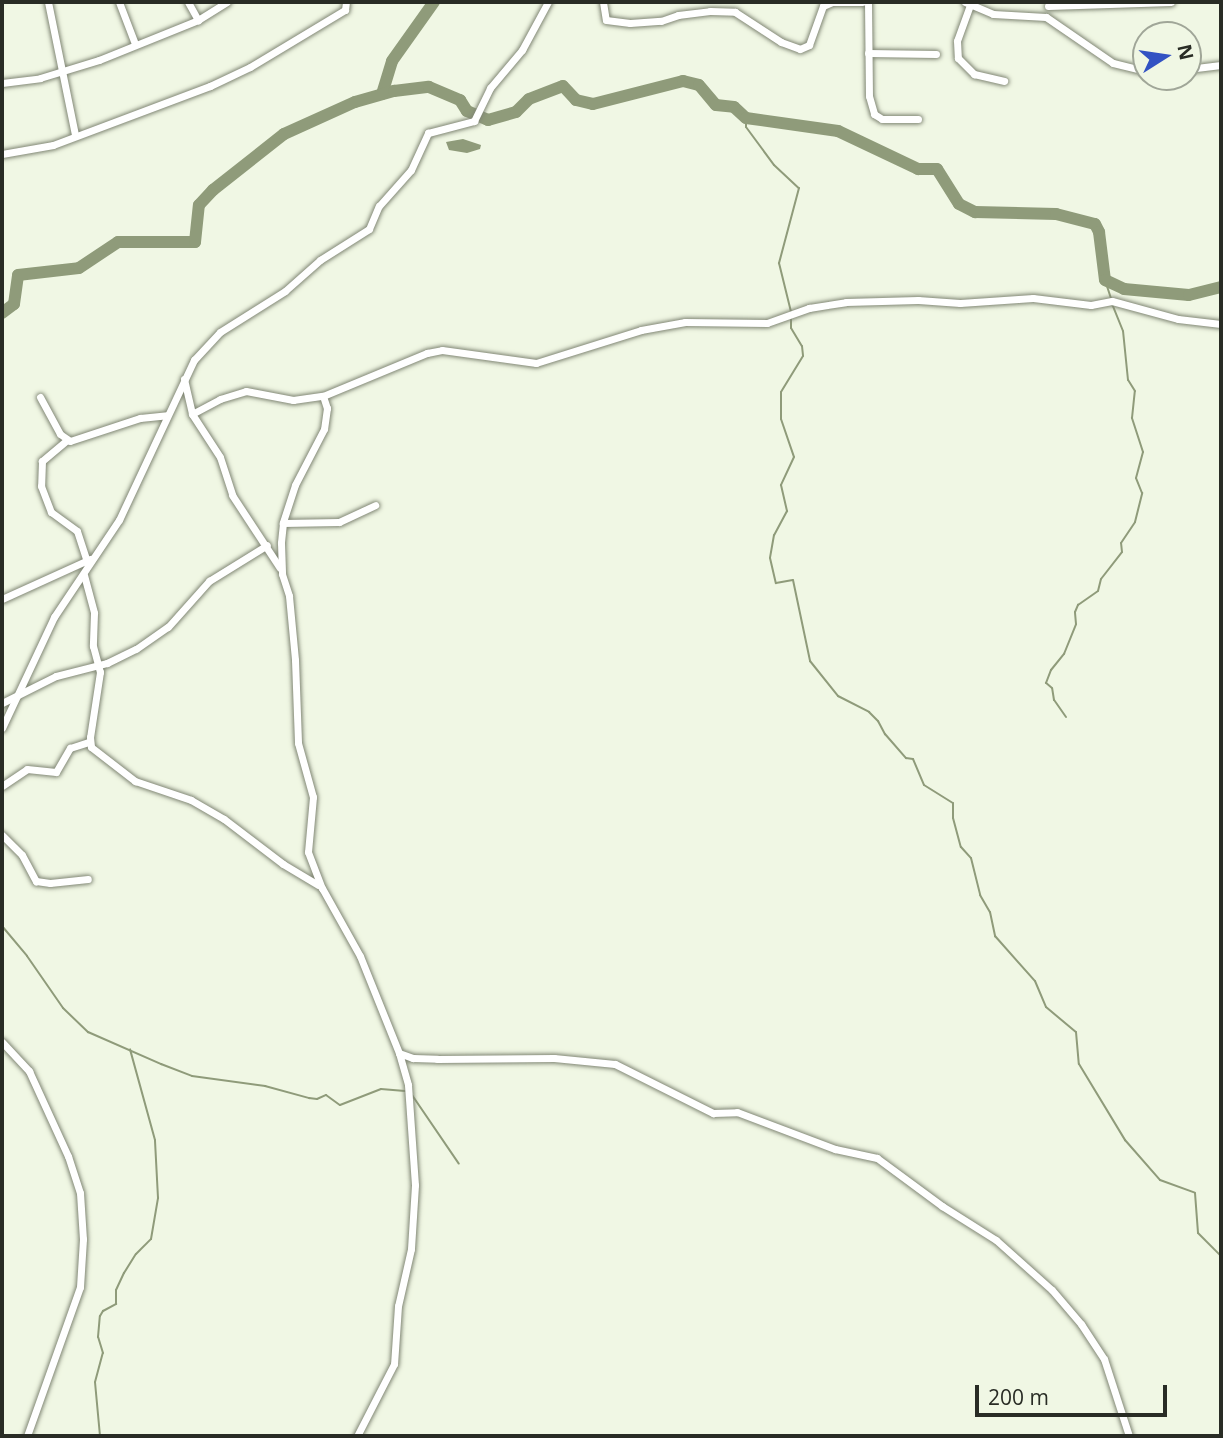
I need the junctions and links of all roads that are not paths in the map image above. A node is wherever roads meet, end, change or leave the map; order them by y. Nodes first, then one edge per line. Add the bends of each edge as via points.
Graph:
1 (48, 2) edge
2 (119, 2) edge
3 (188, 2) edge
4 (227, 2) edge
5 (346, 2) edge
6 (548, 2) edge
7 (603, 2) edge
8 (862, 2) edge
9 (868, 2) edge
10 (1171, 2) edge
11 (967, 3) edge
12 (1048, 4) edge
13 (1046, 17) junction
14 (198, 20) junction
15 (135, 44) junction
16 (867, 53) junction
17 (936, 54) dead end
18 (1221, 65) edge
19 (1202, 67) edge
20 (1132, 68) edge
21 (63, 72) junction
22 (1004, 81) dead end
23 (2, 83) edge
24 (918, 119) dead end
25 (75, 135) junction
26 (2, 154) edge
27 (1221, 324) edge
28 (183, 379) junction
29 (323, 396) junction
30 (40, 397) dead end
31 (192, 414) junction
32 (167, 415) junction
33 (67, 440) junction
34 (375, 505) dead end
35 (283, 523) junction
36 (267, 545) junction
37 (95, 556) junction
38 (87, 562) junction
39 (282, 574) junction
40 (84, 575) junction
41 (2, 599) edge
42 (99, 665) junction
43 (17, 696) junction
44 (2, 703) edge
45 (4, 718) edge
46 (2, 727) edge
47 (89, 742) junction
48 (2, 786) edge
49 (2, 835) edge
50 (89, 878) dead end
51 (321, 888) junction
52 (2, 1042) edge
53 (399, 1053) junction
54 (27, 1436) edge
55 (357, 1436) edge
56 (1129, 1436) edge

1 - 21 street
2 - 15 street
3 - 14 street
4 - 14 street
5 - 25 street via 345,10 250,67
6 - 28 street via 522,50 489,88 474,121 428,133 411,170 379,206 369,229 320,260 285,291 219,332
7 - 8 street via 606,20 630,23 720,10 735,12 781,43 803,48 809,45 823,6
9 - 16 street
10 - 12 street
11 - 13 street via 1003,16
11 - 22 street via 957,41 958,58 974,74
12 - 13 street
13 - 20 street via 1113,63
14 - 15 street
15 - 21 street
16 - 17 street
16 - 24 street via 869,96 877,118
18 - 19 street
21 - 23 street
21 - 25 street
25 - 26 street via 53,145
27 - 29 street via 1178,319 1112,301 1091,305 1033,298 846,302 809,308 767,323 713,321 653,328 536,363 449,351 427,353
28 - 31 street
28 - 32 street
29 - 31 street via 293,400 246,391
29 - 35 street via 327,408 324,429 301,469
30 - 33 street
31 - 36 street via 220,457 239,508
32 - 33 street
32 - 37 street via 121,515
33 - 38 street via 41,461 41,486 51,512 77,531
34 - 35 street via 339,522
35 - 39 street
36 - 39 street
36 - 42 street via 208,581 158,635
37 - 38 street
37 - 40 street
38 - 41 street
39 - 51 street via 291,616 298,743 313,797 308,852
40 - 42 street via 94,613 93,646
40 - 43 street via 54,617
42 - 43 street via 62,674
42 - 47 street
43 - 44 street
43 - 45 street
45 - 46 street
47 - 48 street via 70,748 57,772 27,769
47 - 51 street via 130,778 205,808
49 - 50 street via 22,855 36,881
51 - 53 street via 360,956
52 - 54 street via 29,1071 68,1156 80,1193 83,1240 80,1287
53 - 55 street via 412,1127 411,1249 398,1306 394,1364
53 - 56 street via 413,1058 554,1058 615,1064 713,1113 737,1112 835,1149 877,1158 996,1240 1052,1290 1104,1359

